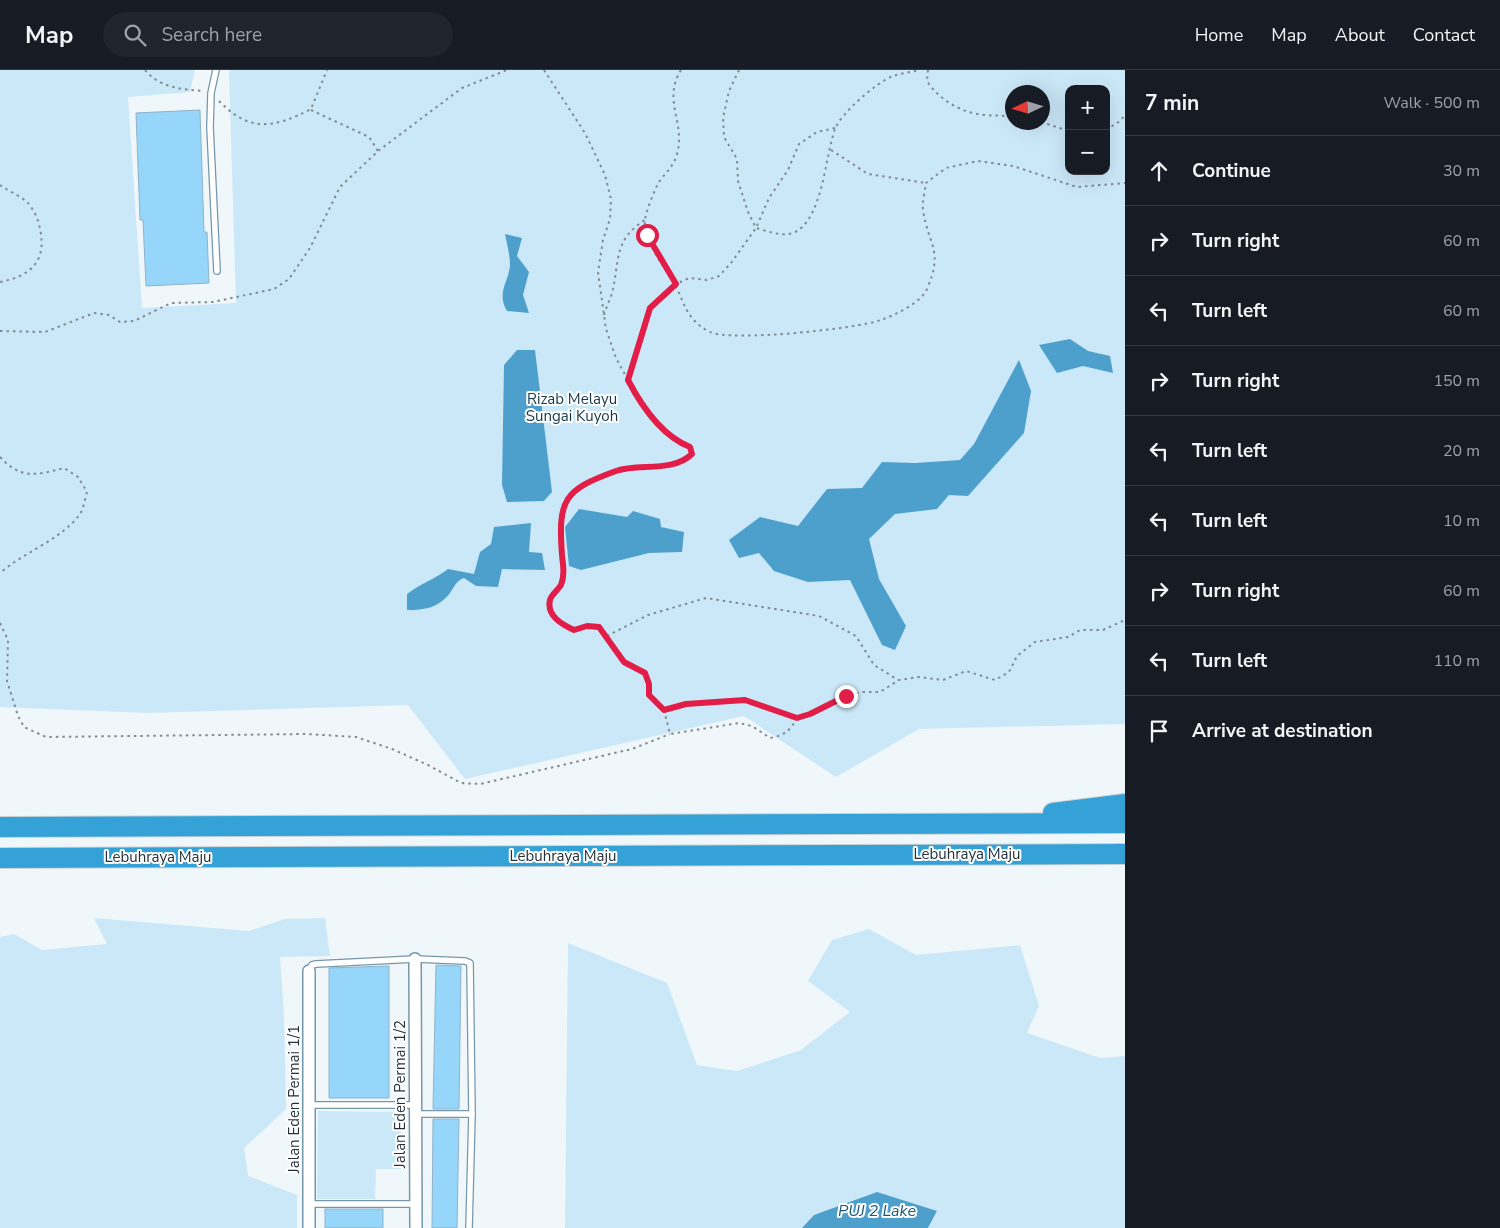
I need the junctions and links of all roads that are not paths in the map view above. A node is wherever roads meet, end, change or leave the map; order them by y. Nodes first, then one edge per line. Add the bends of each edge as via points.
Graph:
1 (216, 70) edge
2 (217, 271) dead end
3 (1125, 804) edge
4 (1125, 823) edge
5 (1018, 824) junction
6 (0, 827) edge
7 (950, 854) junction
8 (1125, 854) edge
9 (0, 858) edge
10 (1125, 867) edge
11 (415, 959) junction
12 (309, 971) joint
13 (309, 1105) junction
14 (415, 1110) junction
15 (472, 1114) junction
16 (309, 1204) junction
17 (416, 1204) junction
18 (309, 1228) edge
19 (416, 1228) edge
20 (470, 1228) edge

1 - 2 lane via 211,93
3 - 5 highway via 1059,812
4 - 5 highway, Lebuhraya Maju
5 - 6 highway, Lebuhraya Maju
7 - 8 highway, Lebuhraya Maju
7 - 9 highway, Lebuhraya Maju
7 - 10 highway via 1054,866
11 - 12 lane via 316,964
11 - 14 street, Jalan Eden Permai 1/2
11 - 15 lane via 465,961 471,966
12 - 13 street, Jalan Eden Permai 1/1
13 - 14 lane
13 - 16 street, Jalan Eden Permai 1/1
14 - 15 lane
14 - 17 street, Jalan Eden Permai 1/2
15 - 20 lane
16 - 17 lane
16 - 18 street, Jalan Eden Permai 1/1
17 - 19 street, Jalan Eden Permai 1/2

